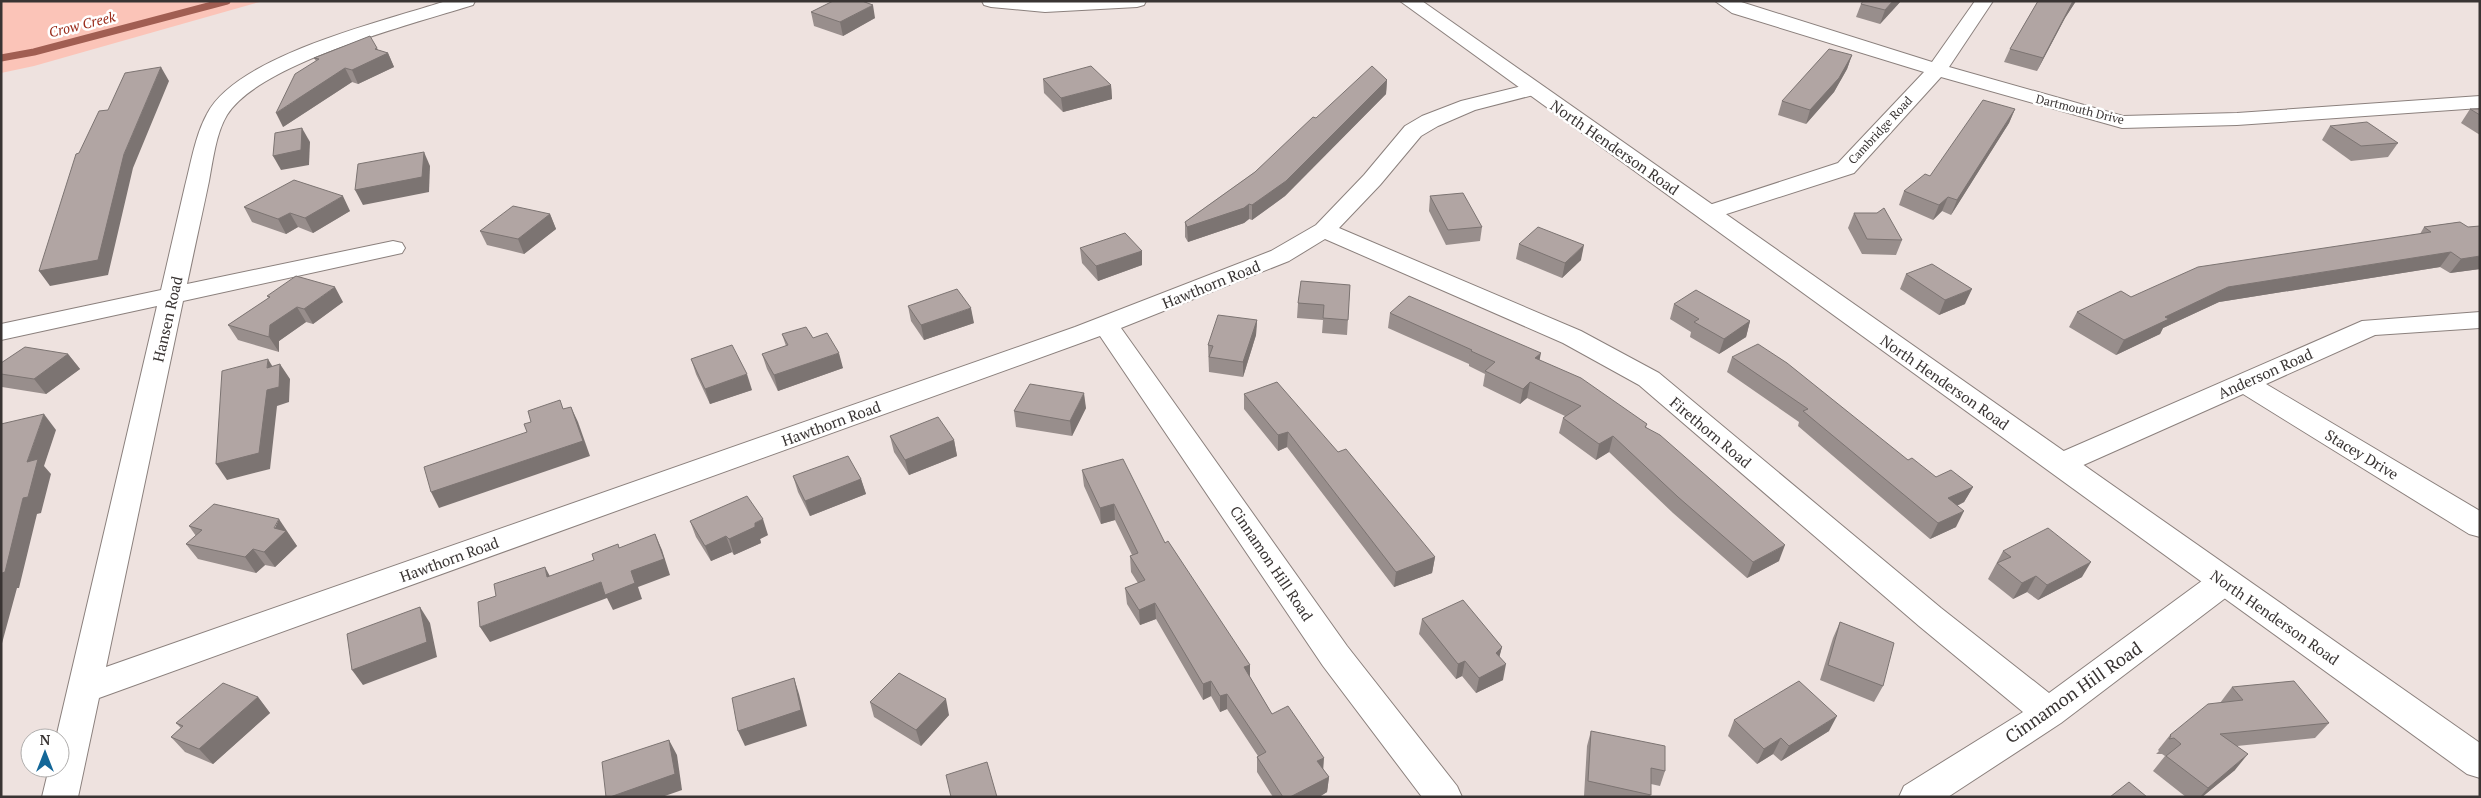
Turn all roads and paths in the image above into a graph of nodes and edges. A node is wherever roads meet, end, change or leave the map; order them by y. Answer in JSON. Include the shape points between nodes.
{"nodes":[{"id":1,"x":466,"y":1,"type":"edge"},
{"id":2,"x":991,"y":1,"type":"edge"},
{"id":3,"x":1137,"y":1,"type":"edge"},
{"id":4,"x":1409,"y":1,"type":"edge"},
{"id":5,"x":1724,"y":1,"type":"edge"},
{"id":6,"x":1984,"y":1,"type":"edge"},
{"id":7,"x":1937,"y":70,"type":"junction"},
{"id":8,"x":1534,"y":89,"type":"junction"},
{"id":9,"x":2480,"y":102,"type":"edge"},
{"id":10,"x":1708,"y":214,"type":"junction"},
{"id":11,"x":1324,"y":230,"type":"junction"},
{"id":12,"x":393,"y":248,"type":"dead end"},
{"id":13,"x":172,"y":295,"type":"junction"},
{"id":14,"x":2480,"y":320,"type":"edge"},
{"id":15,"x":1106,"y":325,"type":"junction"},
{"id":16,"x":1,"y":332,"type":"edge"},
{"id":17,"x":2244,"y":382,"type":"junction"},
{"id":18,"x":2060,"y":464,"type":"junction"},
{"id":19,"x":2480,"y":526,"type":"edge"},
{"id":20,"x":2225,"y":581,"type":"junction"},
{"id":21,"x":84,"y":689,"type":"junction"},
{"id":22,"x":2049,"y":713,"type":"junction"},
{"id":23,"x":2480,"y":763,"type":"edge"},
{"id":24,"x":60,"y":797,"type":"edge"},
{"id":25,"x":1444,"y":797,"type":"edge"},
{"id":26,"x":1917,"y":797,"type":"edge"}],
"edges":[{"from":1,"to":13,"type":"street","name":"Hansen Road","via":[[295,58],[254,79],[225,102],[208,138]]},
{"from":2,"to":3,"type":"street","via":[[1045,6]]},
{"from":4,"to":8,"type":"street","name":"North Henderson Road"},
{"from":5,"to":7,"type":"street","name":"Dartmouth Drive","via":[[1740,9]]},
{"from":6,"to":7,"type":"street","name":"Cambridge Road"},
{"from":7,"to":9,"type":"street","name":"Dartmouth Drive","via":[[2122,122],[2238,119]]},
{"from":7,"to":10,"type":"street","name":"Cambridge Road","via":[[1846,168]]},
{"from":8,"to":10,"type":"street","name":"North Henderson Road"},
{"from":8,"to":11,"type":"street","name":"Hawthorn Road","via":[[1468,106],[1413,131]]},
{"from":10,"to":18,"type":"street","name":"North Henderson Road"},
{"from":11,"to":15,"type":"street","name":"Hawthorn Road","via":[[1280,256]]},
{"from":11,"to":22,"type":"street","name":"Firethorn Road","via":[[1572,336],[1649,379],[1930,617]]},
{"from":12,"to":13,"type":"street"},
{"from":13,"to":16,"type":"street"},
{"from":13,"to":21,"type":"street","name":"Hansen Road"},
{"from":14,"to":17,"type":"street","name":"Anderson Road","via":[[2371,327]]},
{"from":15,"to":21,"type":"street","name":"Hawthorn Road"},
{"from":15,"to":25,"type":"street","name":"Cinnamon Hill Road","via":[[1335,656]]},
{"from":17,"to":18,"type":"street","name":"Anderson Road"},
{"from":17,"to":19,"type":"street","name":"Stacey Drive"},
{"from":18,"to":20,"type":"street","name":"North Henderson Road"},
{"from":20,"to":22,"type":"street","name":"Cinnamon Hill Road"},
{"from":20,"to":23,"type":"street","name":"North Henderson Road"},
{"from":21,"to":24,"type":"street","name":"Hansen Road"},
{"from":22,"to":26,"type":"street","name":"Cinnamon Hill Road"}]}
